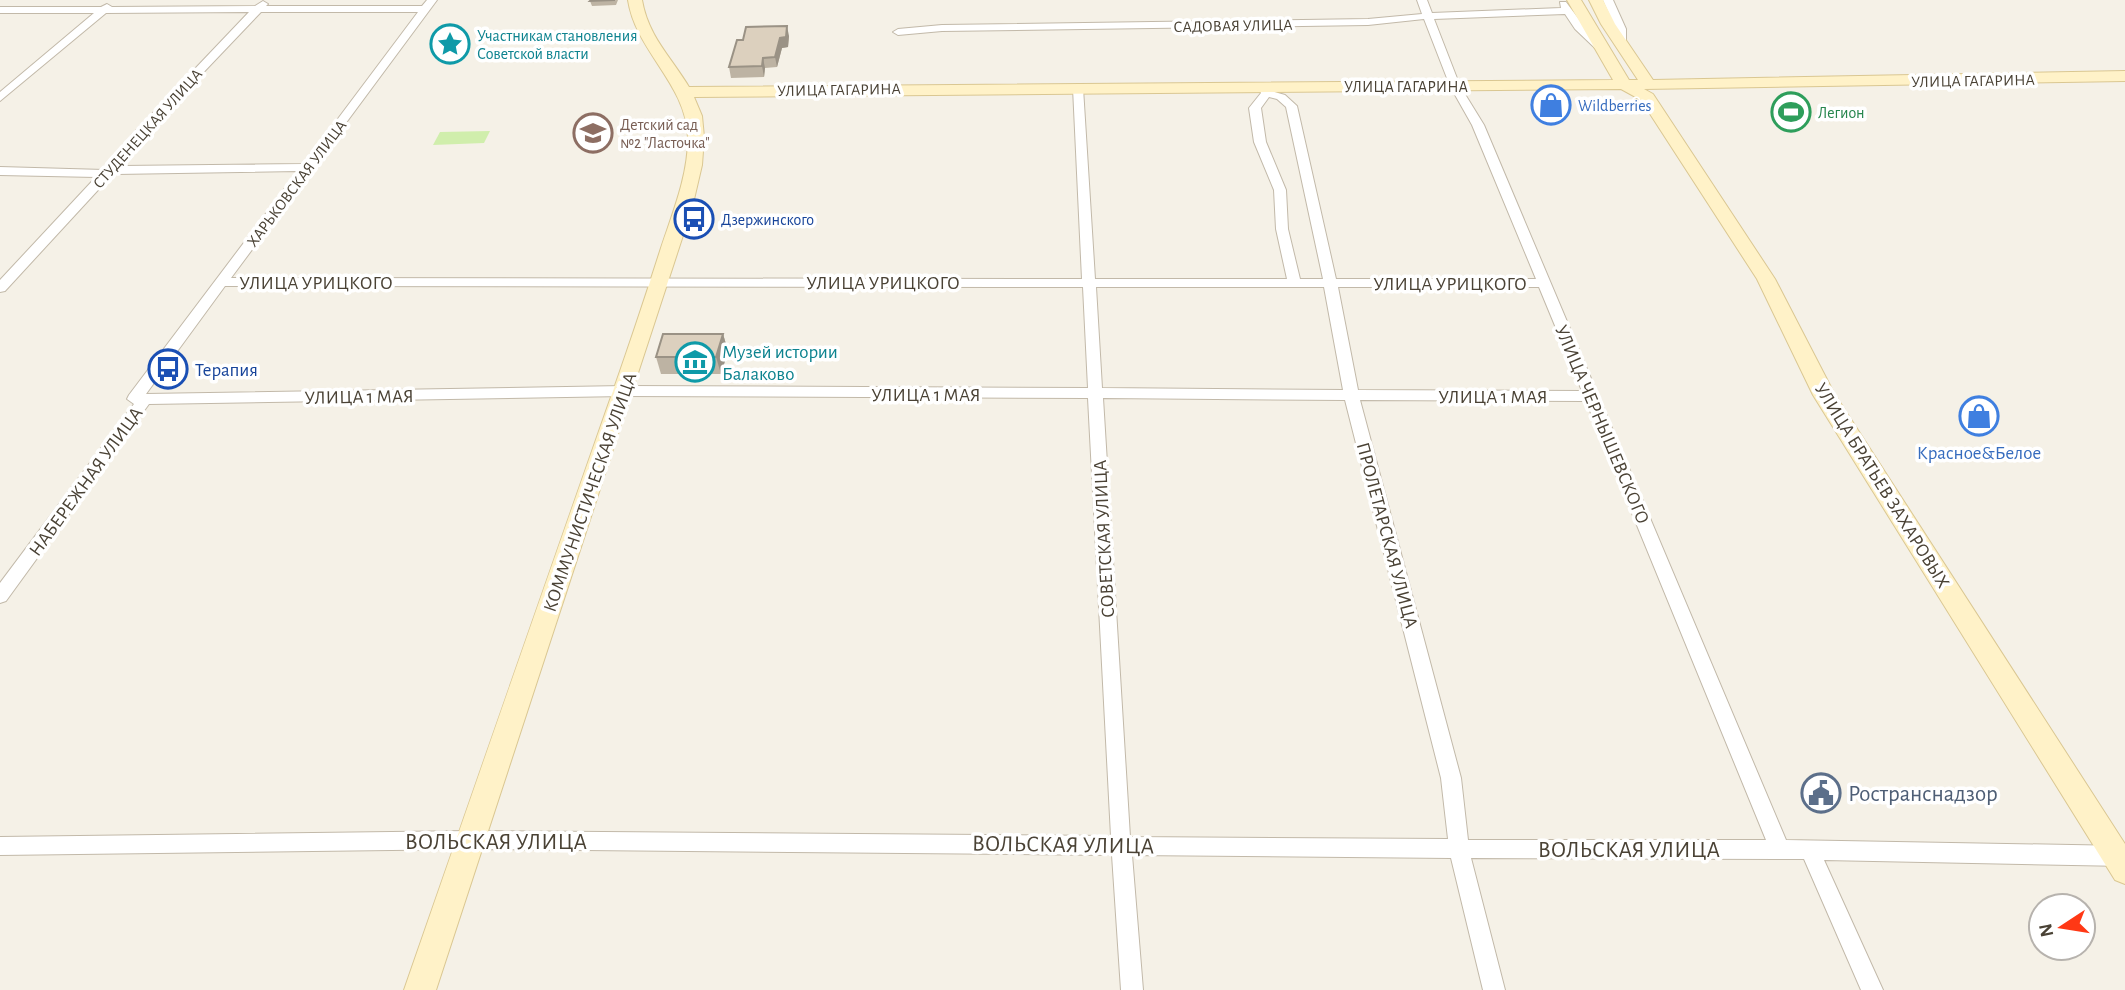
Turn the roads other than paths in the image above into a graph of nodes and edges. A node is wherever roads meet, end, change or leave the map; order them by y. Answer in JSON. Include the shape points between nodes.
{"nodes":[{"id":1,"x":113,"y":0,"type":"edge"},
{"id":2,"x":635,"y":0,"type":"edge"},
{"id":3,"x":1422,"y":0,"type":"edge"},
{"id":4,"x":1562,"y":0,"type":"edge"},
{"id":5,"x":1596,"y":0,"type":"edge"},
{"id":6,"x":1608,"y":0,"type":"edge"},
{"id":7,"x":263,"y":4,"type":"edge"},
{"id":8,"x":428,"y":5,"type":"edge"},
{"id":9,"x":1570,"y":6,"type":"edge"},
{"id":10,"x":0,"y":10,"type":"edge"},
{"id":11,"x":104,"y":10,"type":"junction"},
{"id":12,"x":1429,"y":16,"type":"junction"},
{"id":13,"x":898,"y":32,"type":"dead end"},
{"id":14,"x":1600,"y":47,"type":"joint"},
{"id":15,"x":1622,"y":47,"type":"junction"},
{"id":16,"x":2125,"y":76,"type":"edge"},
{"id":17,"x":1624,"y":85,"type":"junction"},
{"id":18,"x":1455,"y":86,"type":"junction"},
{"id":19,"x":1079,"y":88,"type":"junction"},
{"id":20,"x":1265,"y":90,"type":"junction"},
{"id":21,"x":1648,"y":91,"type":"junction"},
{"id":22,"x":686,"y":92,"type":"junction"},
{"id":23,"x":0,"y":98,"type":"edge"},
{"id":24,"x":309,"y":167,"type":"junction"},
{"id":25,"x":0,"y":171,"type":"edge"},
{"id":26,"x":110,"y":172,"type":"junction"},
{"id":27,"x":223,"y":282,"type":"junction"},
{"id":28,"x":1089,"y":282,"type":"junction"},
{"id":29,"x":1294,"y":282,"type":"junction"},
{"id":30,"x":1331,"y":282,"type":"junction"},
{"id":31,"x":660,"y":283,"type":"junction"},
{"id":32,"x":1544,"y":283,"type":"junction"},
{"id":33,"x":0,"y":288,"type":"edge"},
{"id":34,"x":624,"y":391,"type":"junction"},
{"id":35,"x":1095,"y":394,"type":"junction"},
{"id":36,"x":1591,"y":396,"type":"junction"},
{"id":37,"x":1352,"y":397,"type":"junction"},
{"id":38,"x":139,"y":399,"type":"junction"},
{"id":39,"x":0,"y":596,"type":"edge"},
{"id":40,"x":470,"y":840,"type":"junction"},
{"id":41,"x":1121,"y":845,"type":"junction"},
{"id":42,"x":0,"y":846,"type":"edge"},
{"id":43,"x":1459,"y":849,"type":"junction"},
{"id":44,"x":1780,"y":850,"type":"junction"},
{"id":45,"x":1810,"y":850,"type":"junction"},
{"id":46,"x":2122,"y":860,"type":"edge"},
{"id":47,"x":420,"y":990,"type":"edge"},
{"id":48,"x":1132,"y":990,"type":"edge"},
{"id":49,"x":1494,"y":990,"type":"edge"},
{"id":50,"x":1872,"y":990,"type":"edge"}],
"edges":[{"from":1,"to":11,"type":"street"},
{"from":2,"to":22,"type":"main road","name":"КОММУНИСТИЧЕСКАЯ УЛИЦА","via":[[641,25]]},
{"from":3,"to":12,"type":"street","name":"УЛИЦА ЧЕРНЫШЕВСКОГО"},
{"from":4,"to":9,"type":"street"},
{"from":5,"to":15,"type":"main road"},
{"from":6,"to":15,"type":"street","via":[[1621,29]]},
{"from":7,"to":8,"type":"street"},
{"from":7,"to":11,"type":"street"},
{"from":7,"to":26,"type":"street","name":"СТУДЕНЕЦКАЯ УЛИЦА","via":[[135,138]]},
{"from":8,"to":24,"type":"street","name":"ХАРЬКОВСКАЯ УЛИЦА"},
{"from":9,"to":12,"type":"street","name":"САДОВАЯ УЛИЦА"},
{"from":9,"to":14,"type":"main road"},
{"from":10,"to":11,"type":"street"},
{"from":11,"to":23,"type":"street"},
{"from":12,"to":13,"type":"street","name":"САДОВАЯ УЛИЦА","via":[[1367,22]]},
{"from":12,"to":18,"type":"street","name":"УЛИЦА ЧЕРНЫШЕВСКОГО"},
{"from":14,"to":17,"type":"main road"},
{"from":15,"to":21,"type":"main road"},
{"from":16,"to":21,"type":"main road","name":"УЛИЦА ГАГАРИНА"},
{"from":17,"to":18,"type":"main road","name":"УЛИЦА ГАГАРИНА"},
{"from":17,"to":21,"type":"main road","name":"УЛИЦА БРАТЬЕВ ЗАХАРОВЫХ"},
{"from":18,"to":20,"type":"main road","name":"УЛИЦА ГАГАРИНА"},
{"from":18,"to":32,"type":"street","name":"УЛИЦА ЧЕРНЫШЕВСКОГО","via":[[1478,125]]},
{"from":19,"to":20,"type":"main road","name":"УЛИЦА ГАГАРИНА"},
{"from":19,"to":22,"type":"main road","name":"УЛИЦА ГАГАРИНА"},
{"from":19,"to":28,"type":"street","name":"СОВЕТСКАЯ УЛИЦА"},
{"from":20,"to":29,"type":"street","via":[[1255,108],[1260,142],[1280,190],[1282,229]]},
{"from":20,"to":30,"type":"street","name":"ПРОЛЕТАРСКАЯ УЛИЦА","via":[[1291,106]]},
{"from":21,"to":46,"type":"main road","name":"УЛИЦА БРАТЬЕВ ЗАХАРОВЫХ","via":[[1766,278],[1824,395]]},
{"from":22,"to":31,"type":"main road","name":"КОММУНИСТИЧЕСКАЯ УЛИЦА","via":[[695,119],[695,156]]},
{"from":24,"to":26,"type":"street"},
{"from":24,"to":27,"type":"street","name":"ХАРЬКОВСКАЯ УЛИЦА"},
{"from":25,"to":26,"type":"street"},
{"from":26,"to":33,"type":"street","name":"СТУДЕНЕЦКАЯ УЛИЦА"},
{"from":27,"to":31,"type":"street","name":"УЛИЦА УРИЦКОГО"},
{"from":27,"to":38,"type":"street","name":"ХАРЬКОВСКАЯ УЛИЦА"},
{"from":28,"to":29,"type":"street","name":"УЛИЦА УРИЦКОГО"},
{"from":28,"to":31,"type":"street","name":"УЛИЦА УРИЦКОГО"},
{"from":28,"to":35,"type":"street","name":"СОВЕТСКАЯ УЛИЦА"},
{"from":29,"to":30,"type":"street","name":"УЛИЦА УРИЦКОГО"},
{"from":30,"to":32,"type":"street","name":"УЛИЦА УРИЦКОГО"},
{"from":30,"to":37,"type":"street","name":"ПРОЛЕТАРСКАЯ УЛИЦА"},
{"from":31,"to":34,"type":"main road","name":"КОММУНИСТИЧЕСКАЯ УЛИЦА"},
{"from":32,"to":36,"type":"street","name":"УЛИЦА ЧЕРНЫШЕВСКОГО"},
{"from":34,"to":35,"type":"street","name":"УЛИЦА 1 МАЯ"},
{"from":34,"to":38,"type":"street","name":"УЛИЦА 1 МАЯ"},
{"from":34,"to":40,"type":"main road","name":"КОММУНИСТИЧЕСКАЯ УЛИЦА"},
{"from":35,"to":37,"type":"street","name":"УЛИЦА 1 МАЯ"},
{"from":35,"to":41,"type":"street","name":"СОВЕТСКАЯ УЛИЦА"},
{"from":36,"to":37,"type":"street","name":"УЛИЦА 1 МАЯ"},
{"from":36,"to":44,"type":"street","name":"УЛИЦА ЧЕРНЫШЕВСКОГО"},
{"from":37,"to":43,"type":"street","name":"ПРОЛЕТАРСКАЯ УЛИЦА","via":[[1451,778]]},
{"from":38,"to":39,"type":"street","name":"НАБЕРЕЖНАЯ УЛИЦА"},
{"from":40,"to":41,"type":"street","name":"ВОЛЬСКАЯ УЛИЦА"},
{"from":40,"to":42,"type":"street","name":"ВОЛЬСКАЯ УЛИЦА"},
{"from":40,"to":47,"type":"main road","name":"КОММУНИСТИЧЕСКАЯ УЛИЦА"},
{"from":41,"to":43,"type":"street","name":"ВОЛЬСКАЯ УЛИЦА"},
{"from":41,"to":48,"type":"street","name":"СОВЕТСКАЯ УЛИЦА"},
{"from":43,"to":44,"type":"street","name":"ВОЛЬСКАЯ УЛИЦА"},
{"from":43,"to":49,"type":"street","name":"ПРОЛЕТАРСКАЯ УЛИЦА"},
{"from":44,"to":45,"type":"street","name":"ВОЛЬСКАЯ УЛИЦА"},
{"from":45,"to":46,"type":"street","name":"ВОЛЬСКАЯ УЛИЦА"},
{"from":45,"to":50,"type":"street"}]}
